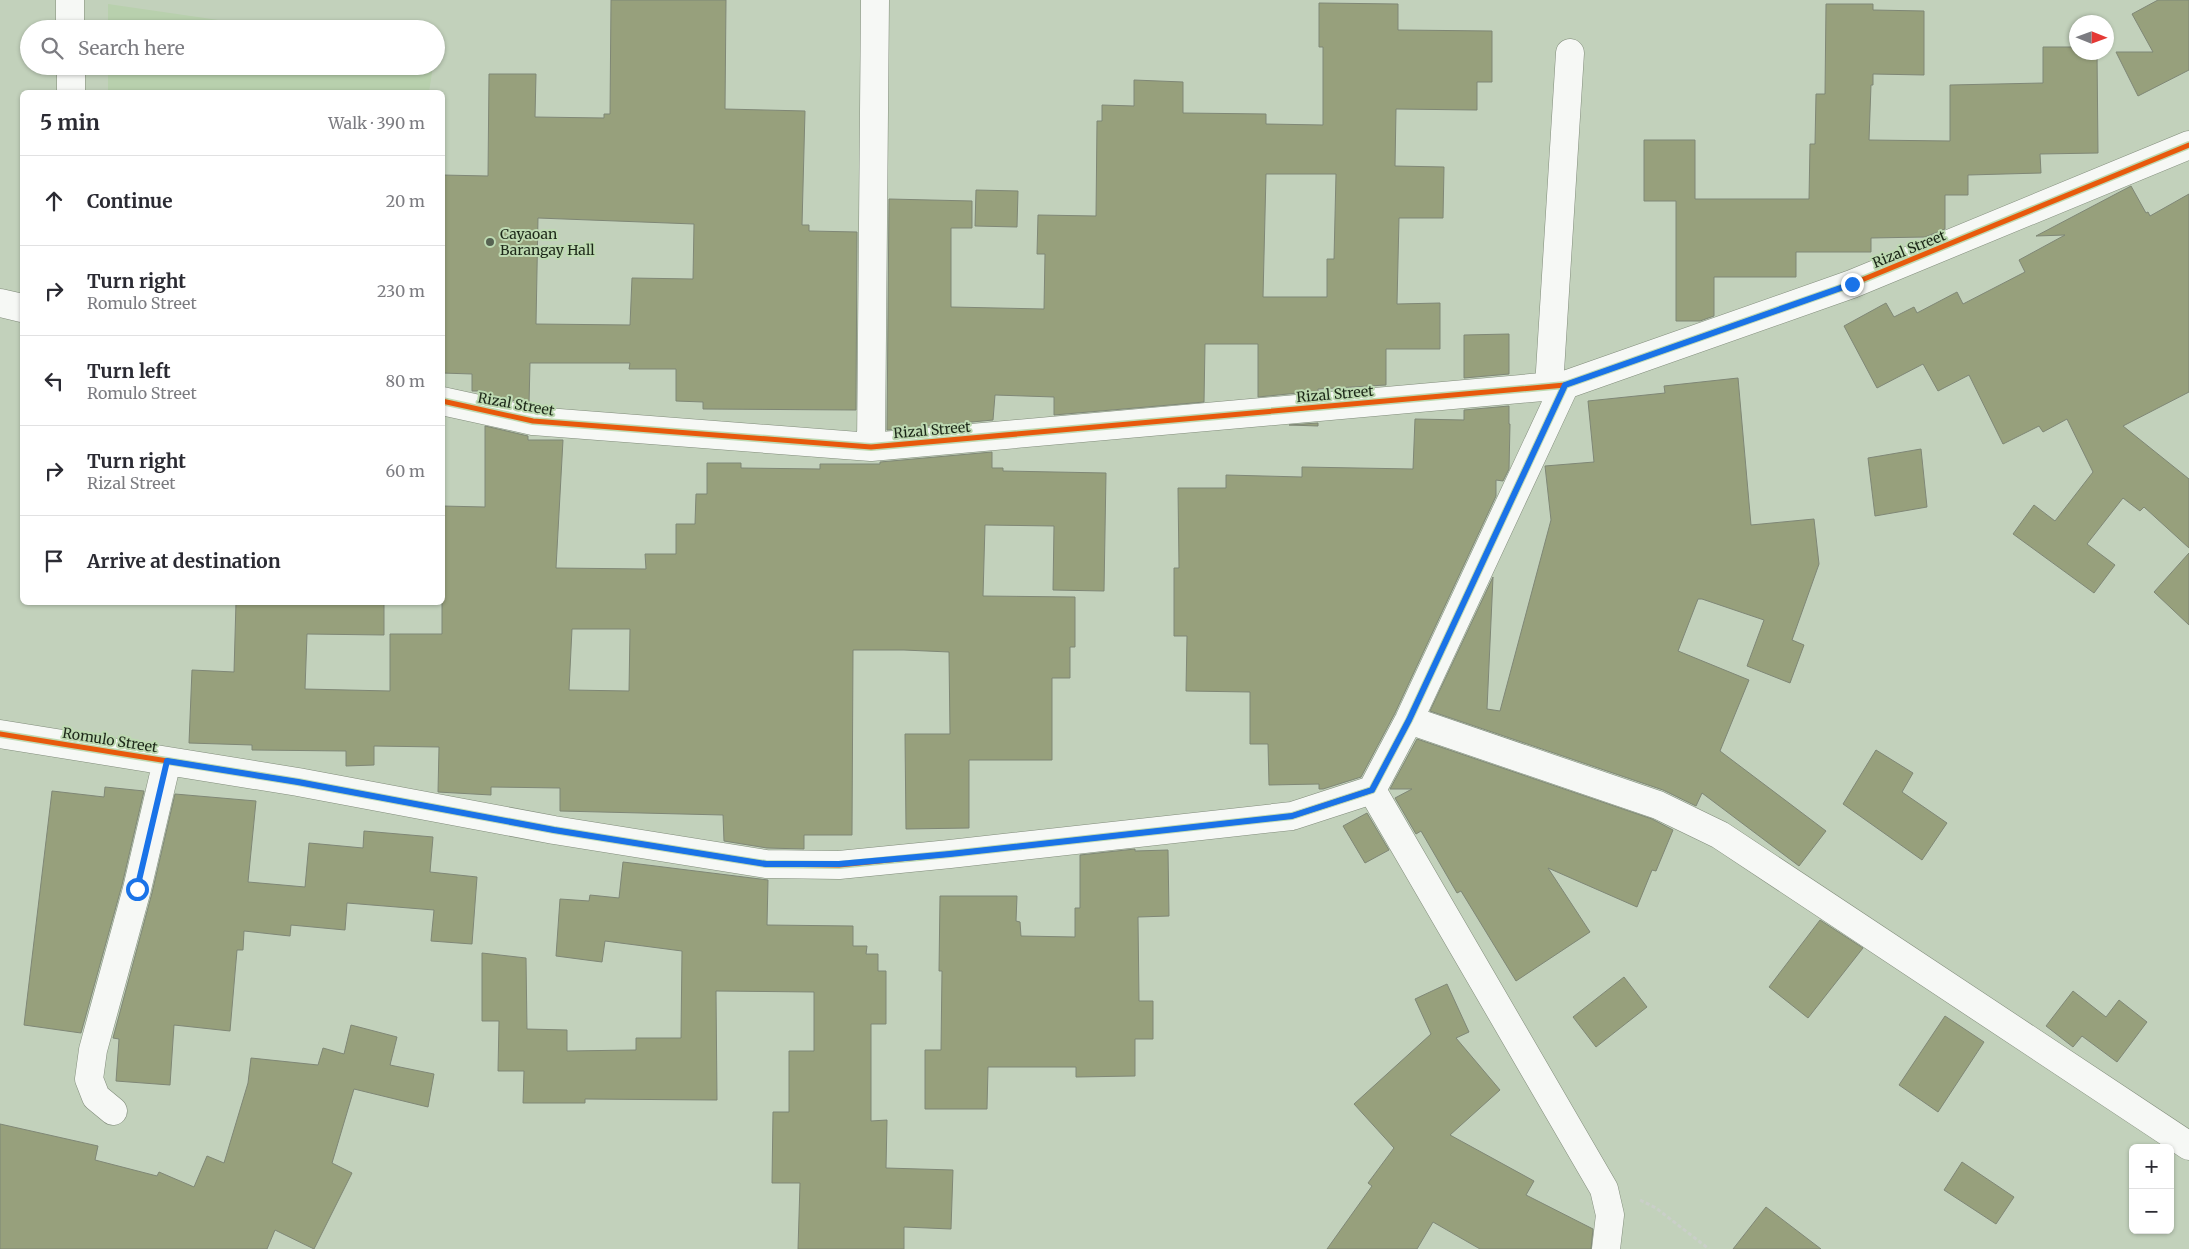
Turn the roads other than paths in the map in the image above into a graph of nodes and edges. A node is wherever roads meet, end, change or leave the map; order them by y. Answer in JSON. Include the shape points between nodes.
{"nodes":[{"id":1,"x":70,"y":0,"type":"edge"},
{"id":2,"x":875,"y":0,"type":"edge"},
{"id":3,"x":70,"y":20,"type":"edge"},
{"id":4,"x":1570,"y":53,"type":"dead end"},
{"id":5,"x":71,"y":75,"type":"edge"},
{"id":6,"x":71,"y":90,"type":"edge"},
{"id":7,"x":2189,"y":146,"type":"edge"},
{"id":8,"x":0,"y":302,"type":"edge"},
{"id":9,"x":20,"y":307,"type":"edge"},
{"id":10,"x":1557,"y":386,"type":"junction"},
{"id":11,"x":445,"y":403,"type":"edge"},
{"id":12,"x":871,"y":446,"type":"junction"},
{"id":13,"x":1409,"y":720,"type":"junction"},
{"id":14,"x":0,"y":734,"type":"edge"},
{"id":15,"x":167,"y":761,"type":"junction"},
{"id":16,"x":1372,"y":790,"type":"junction"},
{"id":17,"x":113,"y":1111,"type":"dead end"},
{"id":18,"x":2189,"y":1146,"type":"edge"},
{"id":19,"x":1606,"y":1249,"type":"edge"}],
"edges":[{"from":1,"to":3,"type":"street"},
{"from":2,"to":12,"type":"street"},
{"from":4,"to":10,"type":"street"},
{"from":5,"to":6,"type":"street"},
{"from":7,"to":10,"type":"street","name":"Rizal Street","via":[[1852,284]]},
{"from":8,"to":9,"type":"street"},
{"from":10,"to":12,"type":"street","name":"Rizal Street"},
{"from":10,"to":13,"type":"street"},
{"from":11,"to":12,"type":"street","name":"Rizal Street","via":[[534,421]]},
{"from":13,"to":16,"type":"street"},
{"from":13,"to":18,"type":"street","via":[[1658,805],[1720,835]]},
{"from":14,"to":15,"type":"street","name":"Romulo Street"},
{"from":15,"to":16,"type":"street","name":"Romulo Street","via":[[766,864],[885,860],[1292,816]]},
{"from":15,"to":17,"type":"street","via":[[90,1069],[89,1079],[96,1097]]},
{"from":16,"to":19,"type":"street","via":[[1604,1189],[1610,1215]]}]}
